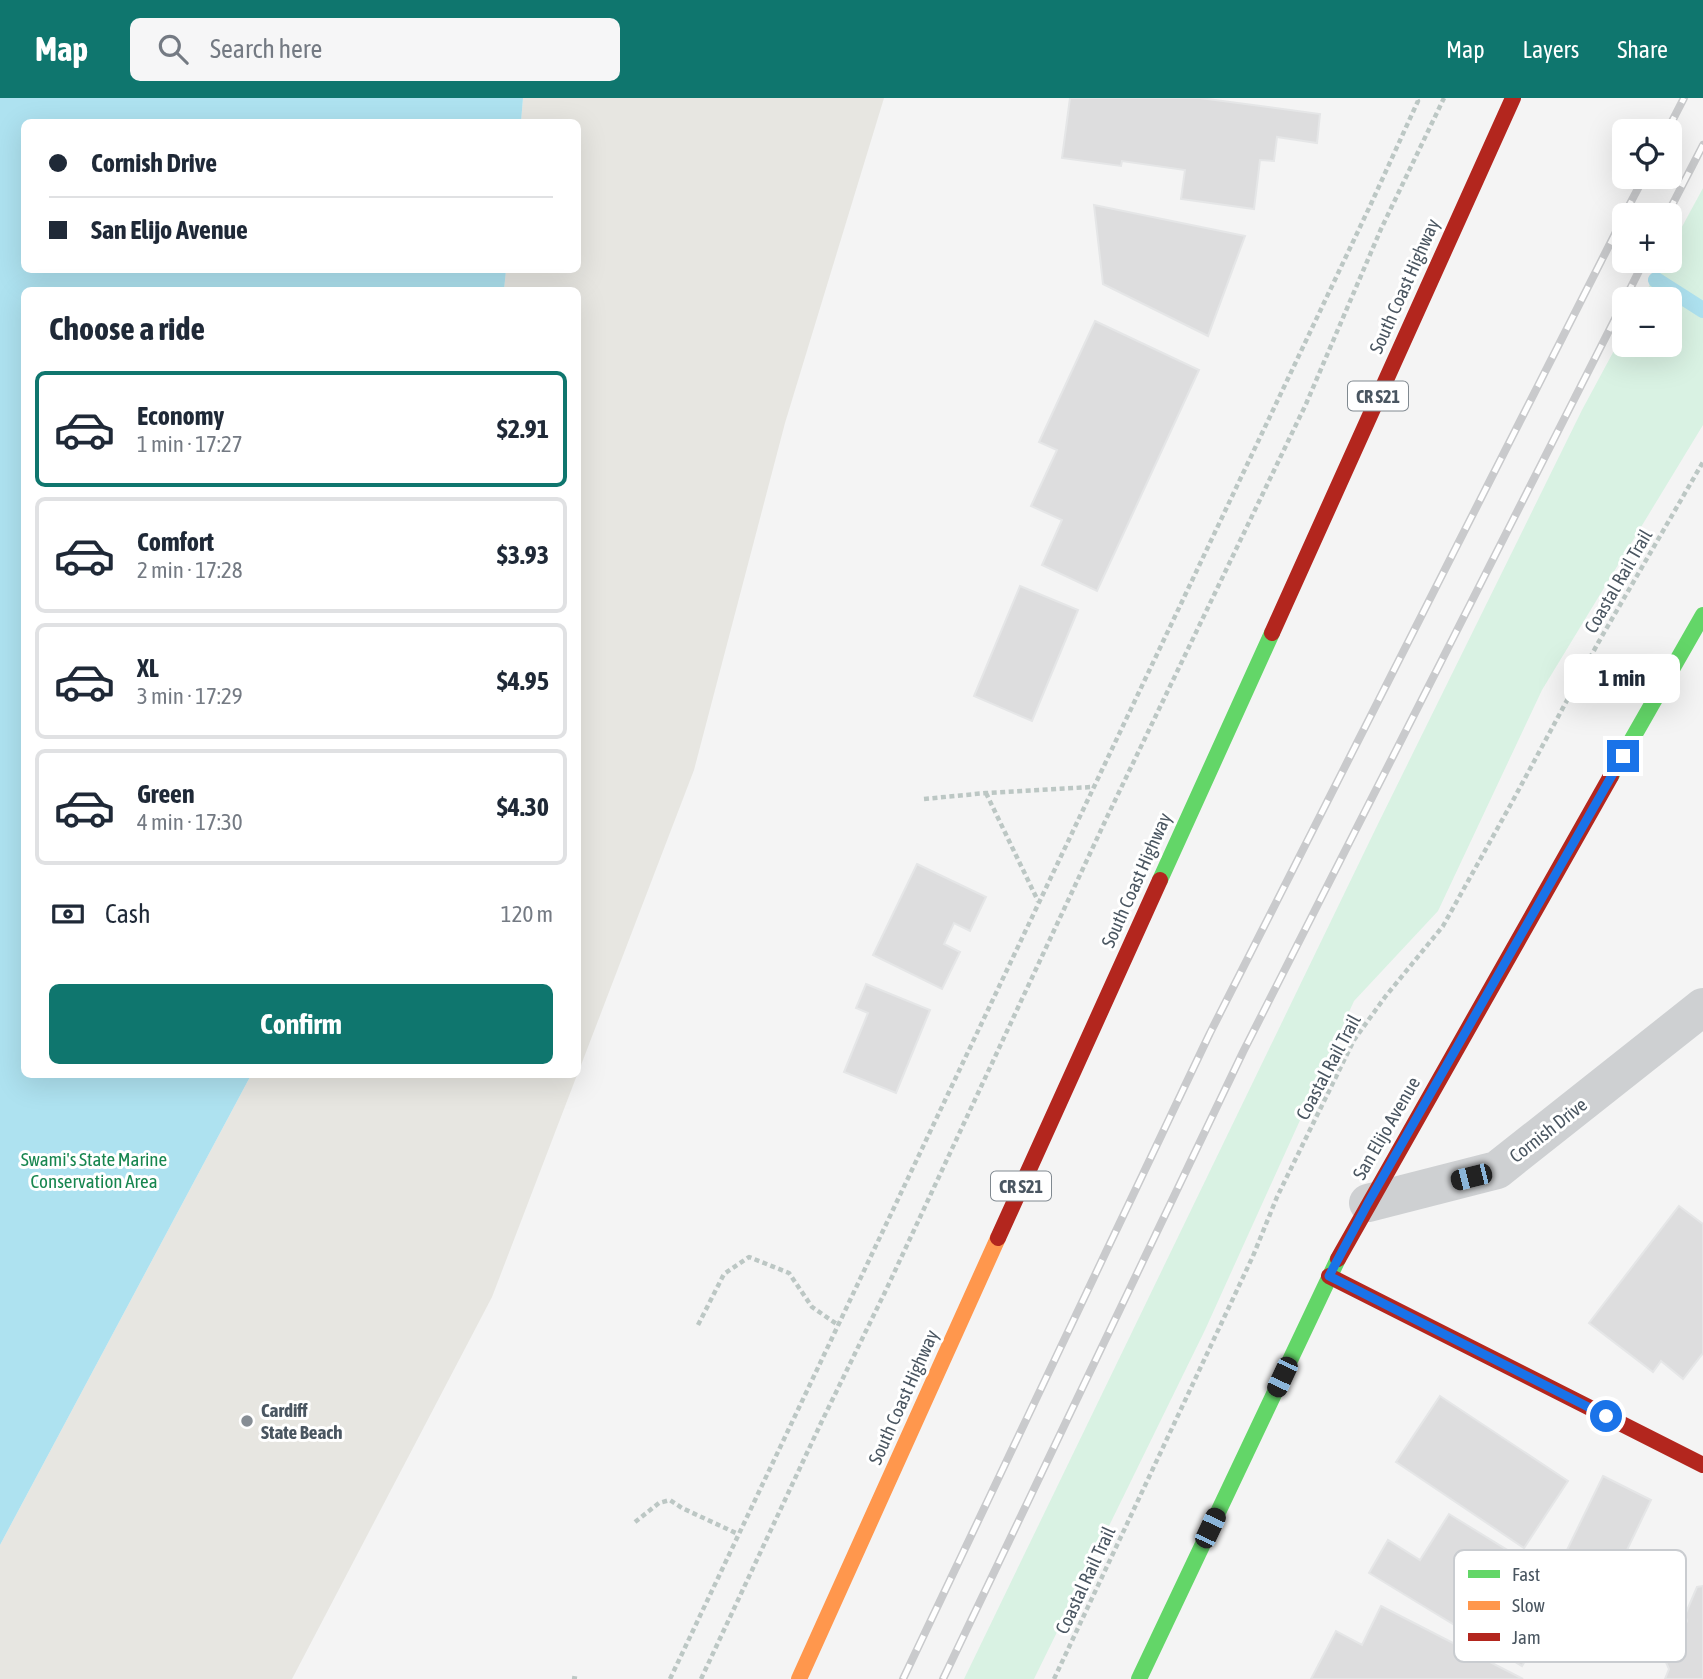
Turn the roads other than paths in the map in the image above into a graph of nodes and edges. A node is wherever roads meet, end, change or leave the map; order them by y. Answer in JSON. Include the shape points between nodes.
{"nodes":[{"id":1,"x":1513,"y":98,"type":"edge"},
{"id":2,"x":1703,"y":615,"type":"edge"},
{"id":3,"x":1703,"y":1007,"type":"edge"},
{"id":4,"x":1368,"y":1203,"type":"junction"},
{"id":5,"x":1329,"y":1276,"type":"junction"},
{"id":6,"x":1703,"y":1465,"type":"edge"},
{"id":7,"x":799,"y":1679,"type":"edge"},
{"id":8,"x":1139,"y":1679,"type":"edge"}],
"edges":[{"from":1,"to":7,"type":"main road","name":"South Coast Highway","number":"CR S21"},
{"from":2,"to":4,"type":"main road","name":"San Elijo Avenue"},
{"from":3,"to":4,"type":"street","name":"Cornish Drive","via":[[1497,1170]]},
{"from":4,"to":5,"type":"main road","name":"San Elijo Avenue"},
{"from":5,"to":6,"type":"main road"},
{"from":5,"to":8,"type":"main road","name":"San Elijo Avenue"}]}
